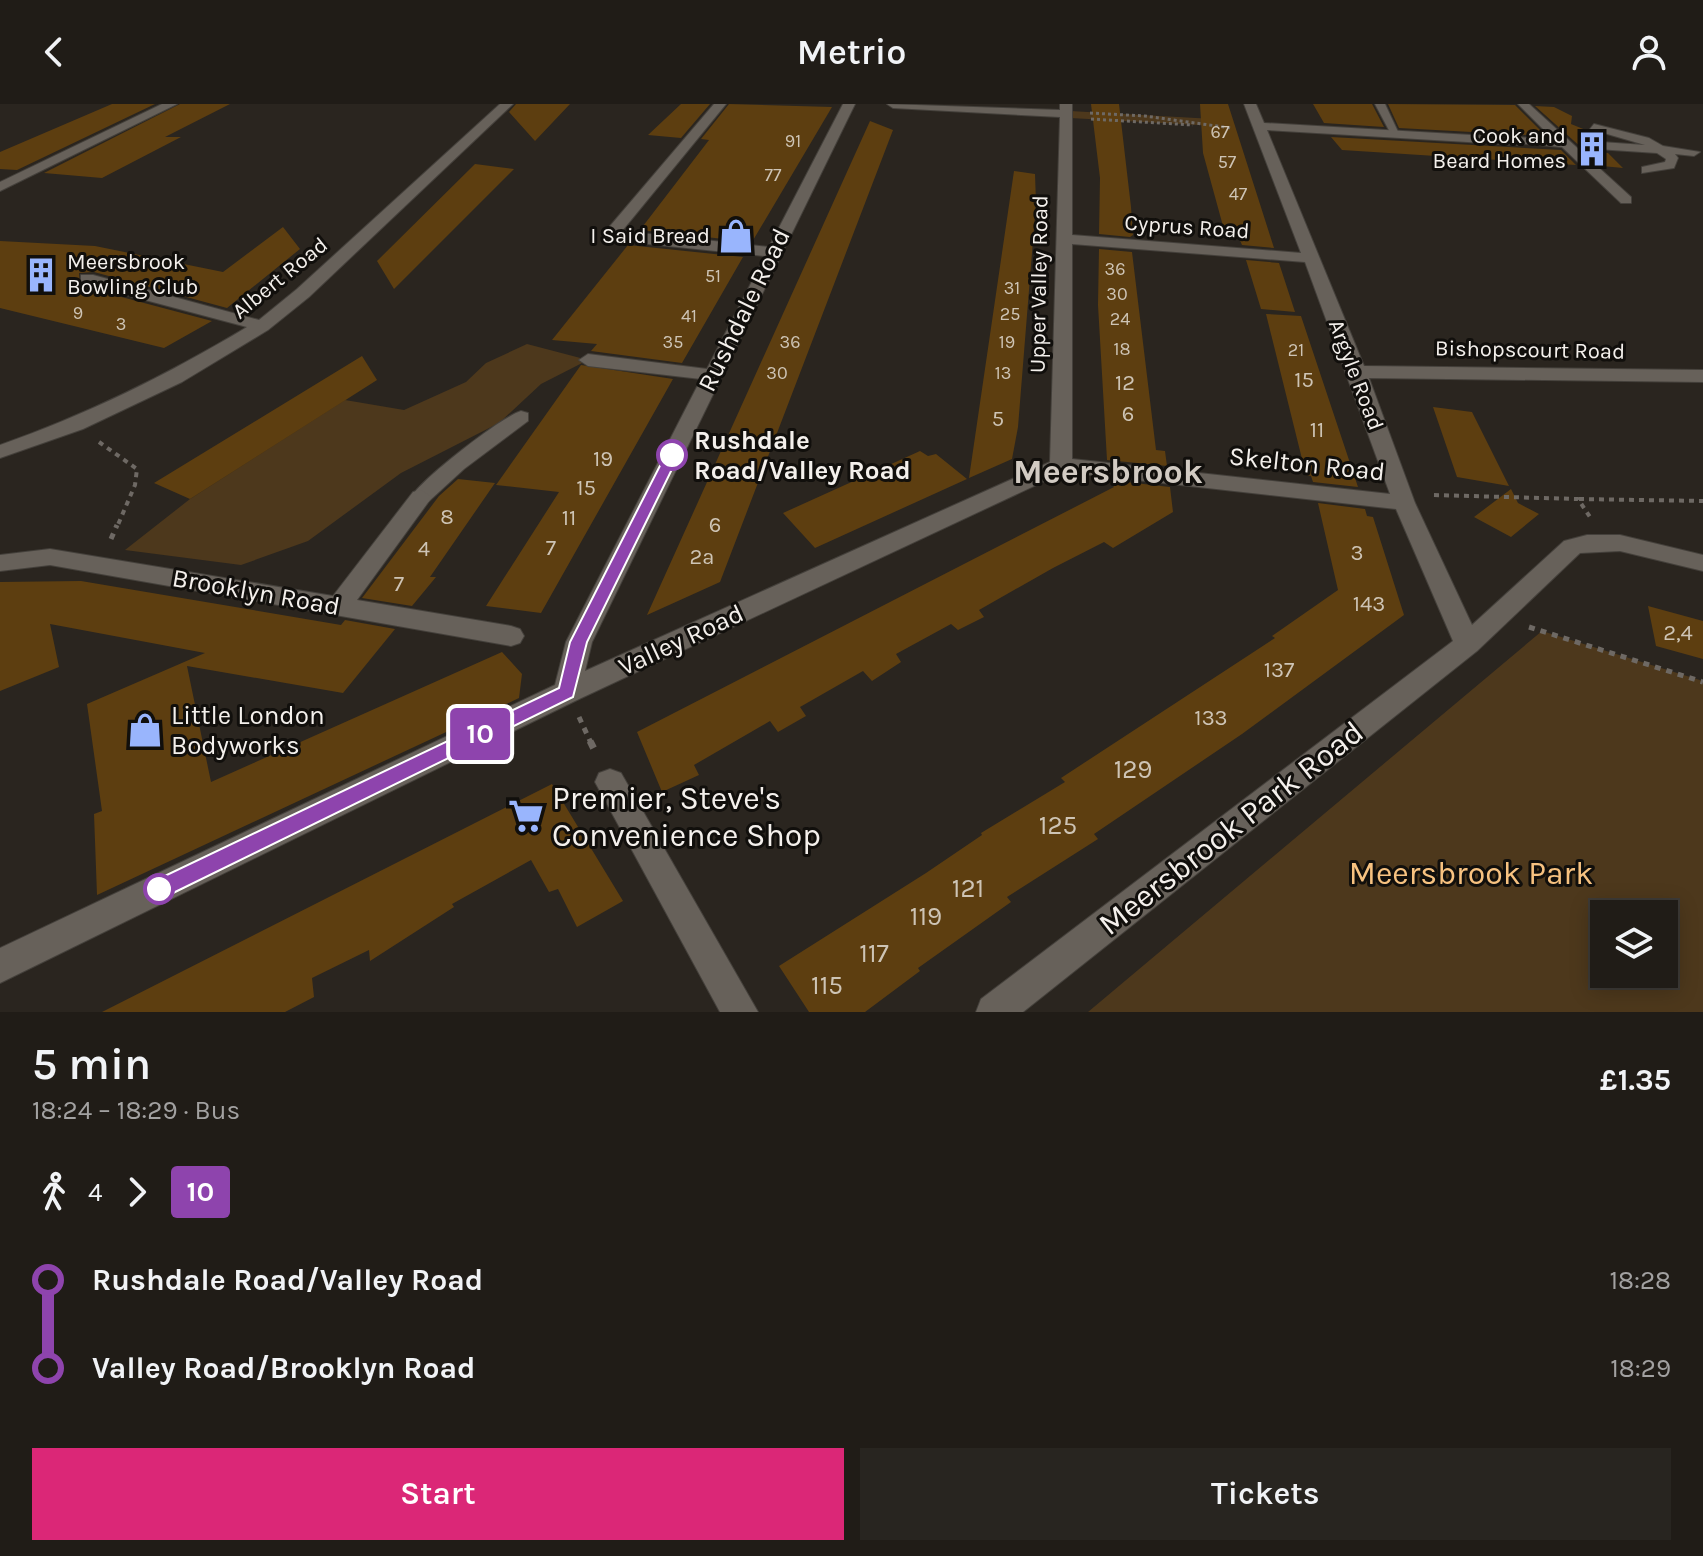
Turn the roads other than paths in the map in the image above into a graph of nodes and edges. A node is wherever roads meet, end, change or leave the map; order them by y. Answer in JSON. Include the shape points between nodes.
{"nodes":[{"id":1,"x":171,"y":104,"type":"edge"},
{"id":2,"x":507,"y":104,"type":"edge"},
{"id":3,"x":720,"y":104,"type":"edge"},
{"id":4,"x":849,"y":104,"type":"edge"},
{"id":5,"x":893,"y":104,"type":"edge"},
{"id":6,"x":1250,"y":104,"type":"edge"},
{"id":7,"x":1380,"y":104,"type":"edge"},
{"id":8,"x":1523,"y":104,"type":"edge"},
{"id":9,"x":1065,"y":112,"type":"edge"},
{"id":10,"x":1258,"y":126,"type":"junction"},
{"id":11,"x":1594,"y":127,"type":"dead end"},
{"id":12,"x":1396,"y":134,"type":"junction"},
{"id":13,"x":1518,"y":141,"type":"joint"},
{"id":14,"x":1571,"y":144,"type":"junction"},
{"id":15,"x":1601,"y":146,"type":"dead end"},
{"id":16,"x":1666,"y":151,"type":"junction"},
{"id":17,"x":1694,"y":152,"type":"dead end"},
{"id":18,"x":1646,"y":170,"type":"dead end"},
{"id":19,"x":0,"y":187,"type":"edge"},
{"id":20,"x":1626,"y":200,"type":"dead end"},
{"id":21,"x":1062,"y":239,"type":"junction"},
{"id":22,"x":772,"y":252,"type":"junction"},
{"id":23,"x":1309,"y":258,"type":"junction"},
{"id":24,"x":87,"y":279,"type":"dead end"},
{"id":25,"x":262,"y":326,"type":"junction"},
{"id":26,"x":588,"y":360,"type":"dead end"},
{"id":27,"x":1357,"y":372,"type":"junction"},
{"id":28,"x":712,"y":375,"type":"junction"},
{"id":29,"x":1703,"y":376,"type":"edge"},
{"id":30,"x":521,"y":417,"type":"dead end"},
{"id":31,"x":0,"y":452,"type":"edge"},
{"id":32,"x":1061,"y":465,"type":"junction"},
{"id":33,"x":421,"y":497,"type":"joint"},
{"id":34,"x":1404,"y":503,"type":"junction"},
{"id":35,"x":0,"y":563,"type":"edge"},
{"id":36,"x":1703,"y":563,"type":"edge"},
{"id":37,"x":339,"y":606,"type":"junction"},
{"id":38,"x":511,"y":636,"type":"dead end"},
{"id":39,"x":1468,"y":644,"type":"junction"},
{"id":40,"x":567,"y":692,"type":"junction"},
{"id":41,"x":610,"y":782,"type":"road end"},
{"id":42,"x":0,"y":966,"type":"edge"},
{"id":43,"x":740,"y":1012,"type":"edge"},
{"id":44,"x":994,"y":1012,"type":"edge"}],
"edges":[{"from":1,"to":19,"type":"street"},
{"from":2,"to":25,"type":"street","name":"Albert Road"},
{"from":3,"to":22,"type":"street","via":[[613,232]]},
{"from":4,"to":22,"type":"street","name":"Rushdale Road"},
{"from":5,"to":9,"type":"street"},
{"from":6,"to":10,"type":"street","name":"Argyle Road"},
{"from":7,"to":12,"type":"lane"},
{"from":8,"to":14,"type":"lane"},
{"from":9,"to":21,"type":"street","name":"Upper Valley Road"},
{"from":10,"to":12,"type":"street"},
{"from":10,"to":23,"type":"street","name":"Argyle Road"},
{"from":11,"to":16,"type":"lane","via":[[1628,134]]},
{"from":12,"to":13,"type":"street"},
{"from":13,"to":14,"type":"lane"},
{"from":14,"to":20,"type":"lane"},
{"from":15,"to":16,"type":"lane"},
{"from":16,"to":17,"type":"lane"},
{"from":16,"to":18,"type":"lane","via":[[1670,165]]},
{"from":21,"to":23,"type":"street","name":"Cyprus Road"},
{"from":21,"to":32,"type":"street","name":"Upper Valley Road"},
{"from":22,"to":28,"type":"street","name":"Rushdale Road"},
{"from":23,"to":27,"type":"street","name":"Argyle Road"},
{"from":24,"to":25,"type":"street"},
{"from":25,"to":31,"type":"street","name":"Albert Road","via":[[175,378],[76,425]]},
{"from":26,"to":28,"type":"street"},
{"from":27,"to":29,"type":"street","name":"Bishopscourt Road"},
{"from":27,"to":34,"type":"street","name":"Argyle Road"},
{"from":28,"to":40,"type":"street","name":"Rushdale Road","via":[[579,642]]},
{"from":30,"to":33,"type":"lane","via":[[444,472]]},
{"from":32,"to":34,"type":"street","name":"Skelton Road"},
{"from":32,"to":40,"type":"street","name":"Valley Road"},
{"from":33,"to":37,"type":"street"},
{"from":34,"to":39,"type":"street","name":"Argyle Road"},
{"from":35,"to":37,"type":"street","name":"Brooklyn Road","via":[[50,557]]},
{"from":36,"to":39,"type":"street","name":"Meersbrook Park Road","via":[[1586,541],[1572,547]]},
{"from":37,"to":38,"type":"street","name":"Brooklyn Road"},
{"from":39,"to":44,"type":"street","name":"Meersbrook Park Road"},
{"from":40,"to":42,"type":"street","name":"Valley Road"},
{"from":41,"to":43,"type":"street"}]}
